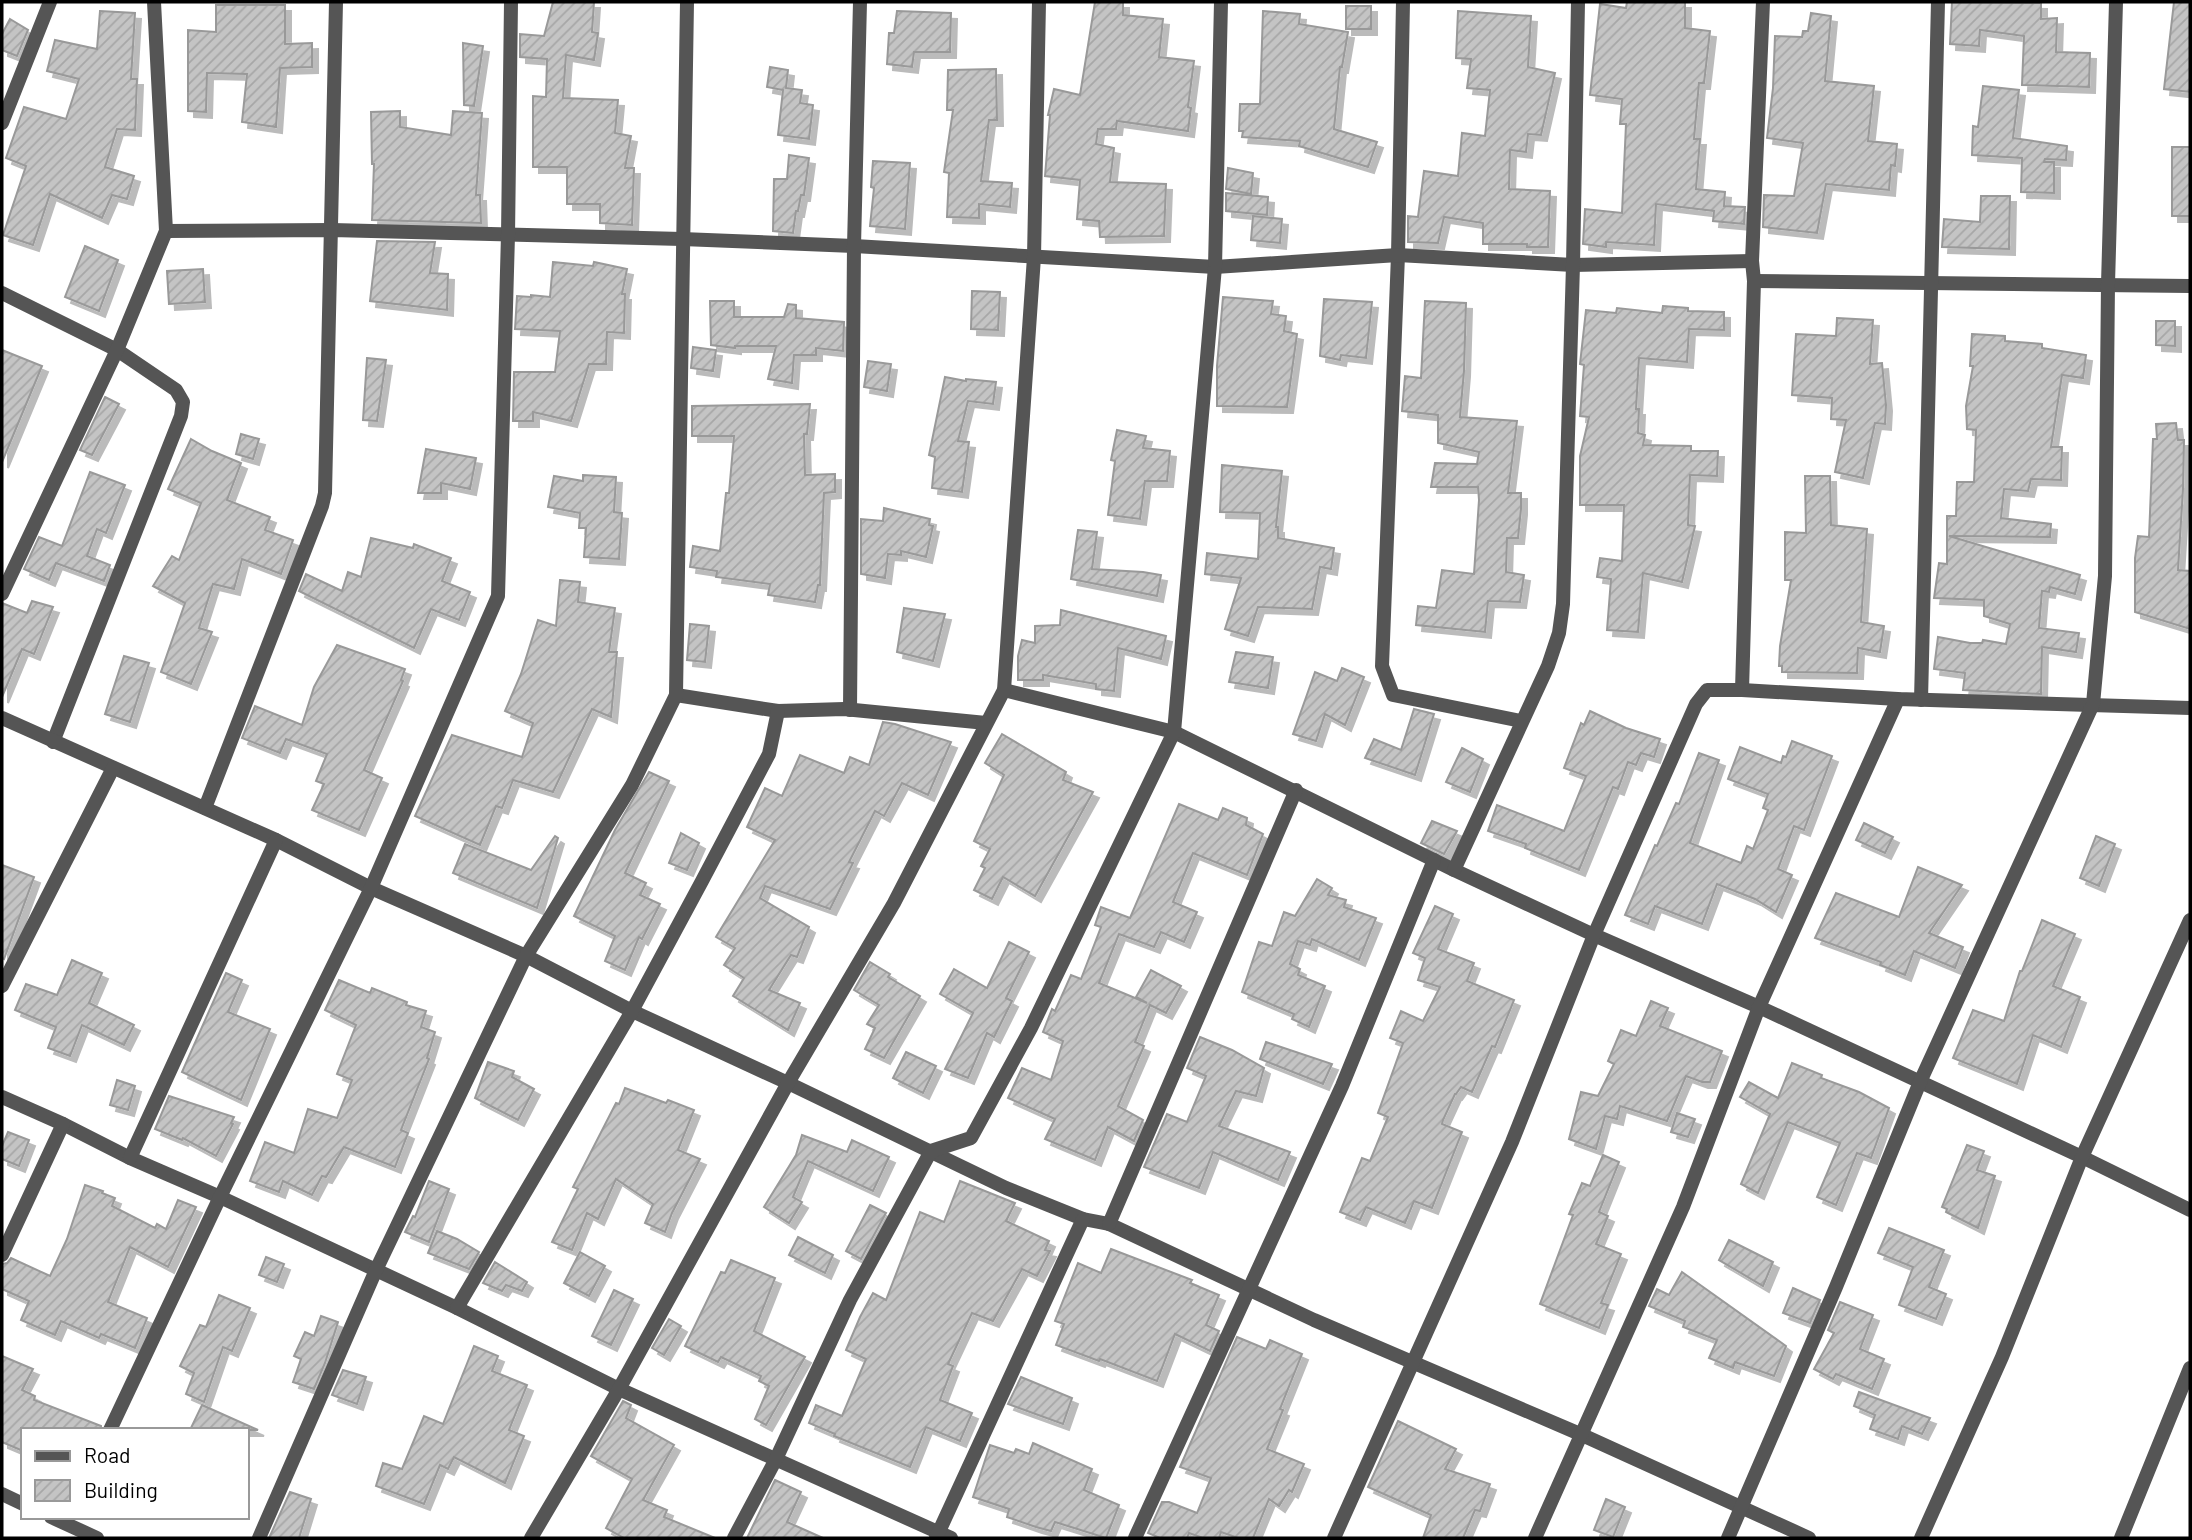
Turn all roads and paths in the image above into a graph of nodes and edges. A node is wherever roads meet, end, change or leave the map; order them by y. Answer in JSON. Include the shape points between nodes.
{"nodes":[{"id":1,"x":50,"y":2,"type":"edge"},
{"id":2,"x":154,"y":2,"type":"edge"},
{"id":3,"x":336,"y":2,"type":"edge"},
{"id":4,"x":511,"y":2,"type":"edge"},
{"id":5,"x":687,"y":2,"type":"edge"},
{"id":6,"x":860,"y":2,"type":"edge"},
{"id":7,"x":1040,"y":2,"type":"edge"},
{"id":8,"x":1221,"y":2,"type":"edge"},
{"id":9,"x":1403,"y":2,"type":"edge"},
{"id":10,"x":1578,"y":2,"type":"edge"},
{"id":11,"x":1763,"y":2,"type":"edge"},
{"id":12,"x":1938,"y":2,"type":"edge"},
{"id":13,"x":2116,"y":2,"type":"edge"},
{"id":14,"x":2,"y":123,"type":"edge"},
{"id":15,"x":332,"y":230,"type":"junction"},
{"id":16,"x":166,"y":231,"type":"junction"},
{"id":17,"x":508,"y":235,"type":"junction"},
{"id":18,"x":682,"y":239,"type":"junction"},
{"id":19,"x":854,"y":246,"type":"junction"},
{"id":20,"x":1398,"y":255,"type":"junction"},
{"id":21,"x":1034,"y":257,"type":"junction"},
{"id":22,"x":1752,"y":261,"type":"junction"},
{"id":23,"x":1573,"y":265,"type":"junction"},
{"id":24,"x":1215,"y":267,"type":"junction"},
{"id":25,"x":1754,"y":281,"type":"junction"},
{"id":26,"x":1932,"y":282,"type":"junction"},
{"id":27,"x":2108,"y":284,"type":"junction"},
{"id":28,"x":2190,"y":286,"type":"edge"},
{"id":29,"x":2,"y":293,"type":"edge"},
{"id":30,"x":117,"y":350,"type":"junction"},
{"id":31,"x":2,"y":594,"type":"edge"},
{"id":32,"x":1004,"y":690,"type":"junction"},
{"id":33,"x":1742,"y":690,"type":"junction"},
{"id":34,"x":676,"y":695,"type":"junction"},
{"id":35,"x":1899,"y":699,"type":"junction"},
{"id":36,"x":1922,"y":700,"type":"junction"},
{"id":37,"x":2093,"y":704,"type":"junction"},
{"id":38,"x":2190,"y":708,"type":"edge"},
{"id":39,"x":850,"y":710,"type":"junction"},
{"id":40,"x":778,"y":711,"type":"junction"},
{"id":41,"x":2,"y":718,"type":"edge"},
{"id":42,"x":1521,"y":721,"type":"junction"},
{"id":43,"x":986,"y":723,"type":"junction"},
{"id":44,"x":1174,"y":732,"type":"junction"},
{"id":45,"x":53,"y":742,"type":"junction"},
{"id":46,"x":113,"y":768,"type":"junction"},
{"id":47,"x":1296,"y":790,"type":"junction"},
{"id":48,"x":205,"y":808,"type":"junction"},
{"id":49,"x":276,"y":840,"type":"junction"},
{"id":50,"x":1434,"y":860,"type":"junction"},
{"id":51,"x":1454,"y":870,"type":"junction"},
{"id":52,"x":371,"y":888,"type":"junction"},
{"id":53,"x":2190,"y":920,"type":"edge"},
{"id":54,"x":1594,"y":936,"type":"junction"},
{"id":55,"x":526,"y":956,"type":"junction"},
{"id":56,"x":2,"y":986,"type":"edge"},
{"id":57,"x":1759,"y":1007,"type":"junction"},
{"id":58,"x":632,"y":1011,"type":"junction"},
{"id":59,"x":1920,"y":1082,"type":"junction"},
{"id":60,"x":788,"y":1083,"type":"junction"},
{"id":61,"x":2,"y":1097,"type":"edge"},
{"id":62,"x":63,"y":1124,"type":"junction"},
{"id":63,"x":931,"y":1151,"type":"junction"},
{"id":64,"x":2082,"y":1157,"type":"junction"},
{"id":65,"x":130,"y":1158,"type":"junction"},
{"id":66,"x":220,"y":1197,"type":"junction"},
{"id":67,"x":2190,"y":1210,"type":"edge"},
{"id":68,"x":1083,"y":1219,"type":"junction"},
{"id":69,"x":1109,"y":1224,"type":"junction"},
{"id":70,"x":2,"y":1255,"type":"edge"},
{"id":71,"x":376,"y":1270,"type":"junction"},
{"id":72,"x":1248,"y":1290,"type":"junction"},
{"id":73,"x":457,"y":1308,"type":"junction"},
{"id":74,"x":1413,"y":1362,"type":"junction"},
{"id":75,"x":2190,"y":1368,"type":"edge"},
{"id":76,"x":619,"y":1389,"type":"junction"},
{"id":77,"x":111,"y":1428,"type":"edge"},
{"id":78,"x":1580,"y":1434,"type":"junction"},
{"id":79,"x":776,"y":1459,"type":"junction"},
{"id":80,"x":2,"y":1494,"type":"edge"},
{"id":81,"x":21,"y":1503,"type":"edge"},
{"id":82,"x":1742,"y":1508,"type":"junction"},
{"id":83,"x":67,"y":1521,"type":"edge"},
{"id":84,"x":942,"y":1536,"type":"edge"},
{"id":85,"x":60,"y":1538,"type":"edge"},
{"id":86,"x":97,"y":1538,"type":"edge"},
{"id":87,"x":259,"y":1538,"type":"edge"},
{"id":88,"x":531,"y":1538,"type":"edge"},
{"id":89,"x":734,"y":1538,"type":"edge"},
{"id":90,"x":1135,"y":1538,"type":"edge"},
{"id":91,"x":1334,"y":1538,"type":"edge"},
{"id":92,"x":1535,"y":1538,"type":"edge"},
{"id":93,"x":1728,"y":1538,"type":"edge"},
{"id":94,"x":1809,"y":1538,"type":"edge"},
{"id":95,"x":1922,"y":1538,"type":"edge"},
{"id":96,"x":2121,"y":1538,"type":"edge"}],
"edges":[{"from":1,"to":14,"type":"street"},
{"from":2,"to":16,"type":"street"},
{"from":3,"to":15,"type":"street"},
{"from":4,"to":17,"type":"street"},
{"from":5,"to":18,"type":"street"},
{"from":6,"to":19,"type":"street"},
{"from":7,"to":21,"type":"street"},
{"from":8,"to":24,"type":"street"},
{"from":9,"to":20,"type":"street"},
{"from":10,"to":23,"type":"street"},
{"from":11,"to":22,"type":"street"},
{"from":12,"to":26,"type":"street"},
{"from":13,"to":27,"type":"street"},
{"from":15,"to":16,"type":"street"},
{"from":15,"to":17,"type":"street"},
{"from":15,"to":48,"type":"street","via":[[325,493]]},
{"from":16,"to":30,"type":"street"},
{"from":17,"to":18,"type":"street"},
{"from":17,"to":52,"type":"street","via":[[498,596]]},
{"from":18,"to":19,"type":"street"},
{"from":18,"to":34,"type":"street"},
{"from":19,"to":21,"type":"street"},
{"from":19,"to":39,"type":"street"},
{"from":20,"to":23,"type":"street"},
{"from":20,"to":24,"type":"street"},
{"from":20,"to":42,"type":"street","via":[[1382,666],[1394,695]]},
{"from":21,"to":24,"type":"street"},
{"from":21,"to":32,"type":"street"},
{"from":22,"to":23,"type":"street"},
{"from":22,"to":25,"type":"street"},
{"from":23,"to":42,"type":"street","via":[[1563,604],[1548,666]]},
{"from":24,"to":44,"type":"street"},
{"from":25,"to":26,"type":"street"},
{"from":25,"to":33,"type":"street"},
{"from":26,"to":27,"type":"street"},
{"from":26,"to":36,"type":"street"},
{"from":27,"to":28,"type":"street"},
{"from":27,"to":37,"type":"street","via":[[2105,576]]},
{"from":29,"to":30,"type":"street"},
{"from":30,"to":31,"type":"street"},
{"from":30,"to":45,"type":"street","via":[[176,390],[183,402],[181,416]]},
{"from":32,"to":43,"type":"street"},
{"from":32,"to":44,"type":"street"},
{"from":33,"to":35,"type":"street"},
{"from":33,"to":54,"type":"street","via":[[1707,690],[1696,704]]},
{"from":34,"to":40,"type":"street"},
{"from":34,"to":55,"type":"street","via":[[632,785]]},
{"from":35,"to":36,"type":"street"},
{"from":35,"to":57,"type":"street"},
{"from":36,"to":37,"type":"street"},
{"from":37,"to":38,"type":"street"},
{"from":37,"to":59,"type":"street"},
{"from":39,"to":40,"type":"street"},
{"from":39,"to":43,"type":"street"},
{"from":40,"to":58,"type":"street","via":[[769,754]]},
{"from":41,"to":45,"type":"street"},
{"from":42,"to":51,"type":"street"},
{"from":43,"to":60,"type":"street","via":[[894,903]]},
{"from":44,"to":47,"type":"street"},
{"from":44,"to":63,"type":"street","via":[[1031,1028],[971,1138]]},
{"from":45,"to":46,"type":"street"},
{"from":46,"to":48,"type":"street"},
{"from":46,"to":56,"type":"street"},
{"from":47,"to":50,"type":"street"},
{"from":47,"to":69,"type":"street"},
{"from":48,"to":49,"type":"street"},
{"from":49,"to":52,"type":"street"},
{"from":49,"to":65,"type":"street"},
{"from":50,"to":51,"type":"street"},
{"from":50,"to":72,"type":"street","via":[[1342,1086]]},
{"from":51,"to":54,"type":"street"},
{"from":52,"to":55,"type":"street"},
{"from":52,"to":66,"type":"street"},
{"from":53,"to":64,"type":"street"},
{"from":54,"to":57,"type":"street"},
{"from":54,"to":74,"type":"street","via":[[1512,1142]]},
{"from":55,"to":58,"type":"street"},
{"from":55,"to":71,"type":"street"},
{"from":57,"to":59,"type":"street"},
{"from":57,"to":78,"type":"street","via":[[1683,1207]]},
{"from":58,"to":60,"type":"street"},
{"from":58,"to":73,"type":"street"},
{"from":59,"to":64,"type":"street"},
{"from":59,"to":82,"type":"street"},
{"from":60,"to":63,"type":"street"},
{"from":60,"to":76,"type":"street"},
{"from":61,"to":62,"type":"street"},
{"from":62,"to":65,"type":"street"},
{"from":62,"to":70,"type":"street"},
{"from":63,"to":68,"type":"street"},
{"from":63,"to":79,"type":"street","via":[[850,1300]]},
{"from":64,"to":67,"type":"street"},
{"from":64,"to":95,"type":"street","via":[[2002,1357]]},
{"from":65,"to":66,"type":"street"},
{"from":66,"to":71,"type":"street"},
{"from":66,"to":77,"type":"street"},
{"from":68,"to":69,"type":"street"},
{"from":68,"to":84,"type":"street"},
{"from":69,"to":72,"type":"street"},
{"from":71,"to":73,"type":"street"},
{"from":71,"to":87,"type":"street"},
{"from":72,"to":74,"type":"street"},
{"from":72,"to":90,"type":"street"},
{"from":73,"to":76,"type":"street"},
{"from":74,"to":78,"type":"street"},
{"from":74,"to":91,"type":"street"},
{"from":75,"to":96,"type":"street"},
{"from":76,"to":79,"type":"street"},
{"from":76,"to":88,"type":"street"},
{"from":78,"to":82,"type":"street"},
{"from":78,"to":92,"type":"street"},
{"from":79,"to":84,"type":"street"},
{"from":79,"to":89,"type":"street"},
{"from":80,"to":81,"type":"street"},
{"from":82,"to":93,"type":"street"},
{"from":82,"to":94,"type":"street"},
{"from":83,"to":85,"type":"street"},
{"from":83,"to":86,"type":"street"}]}
